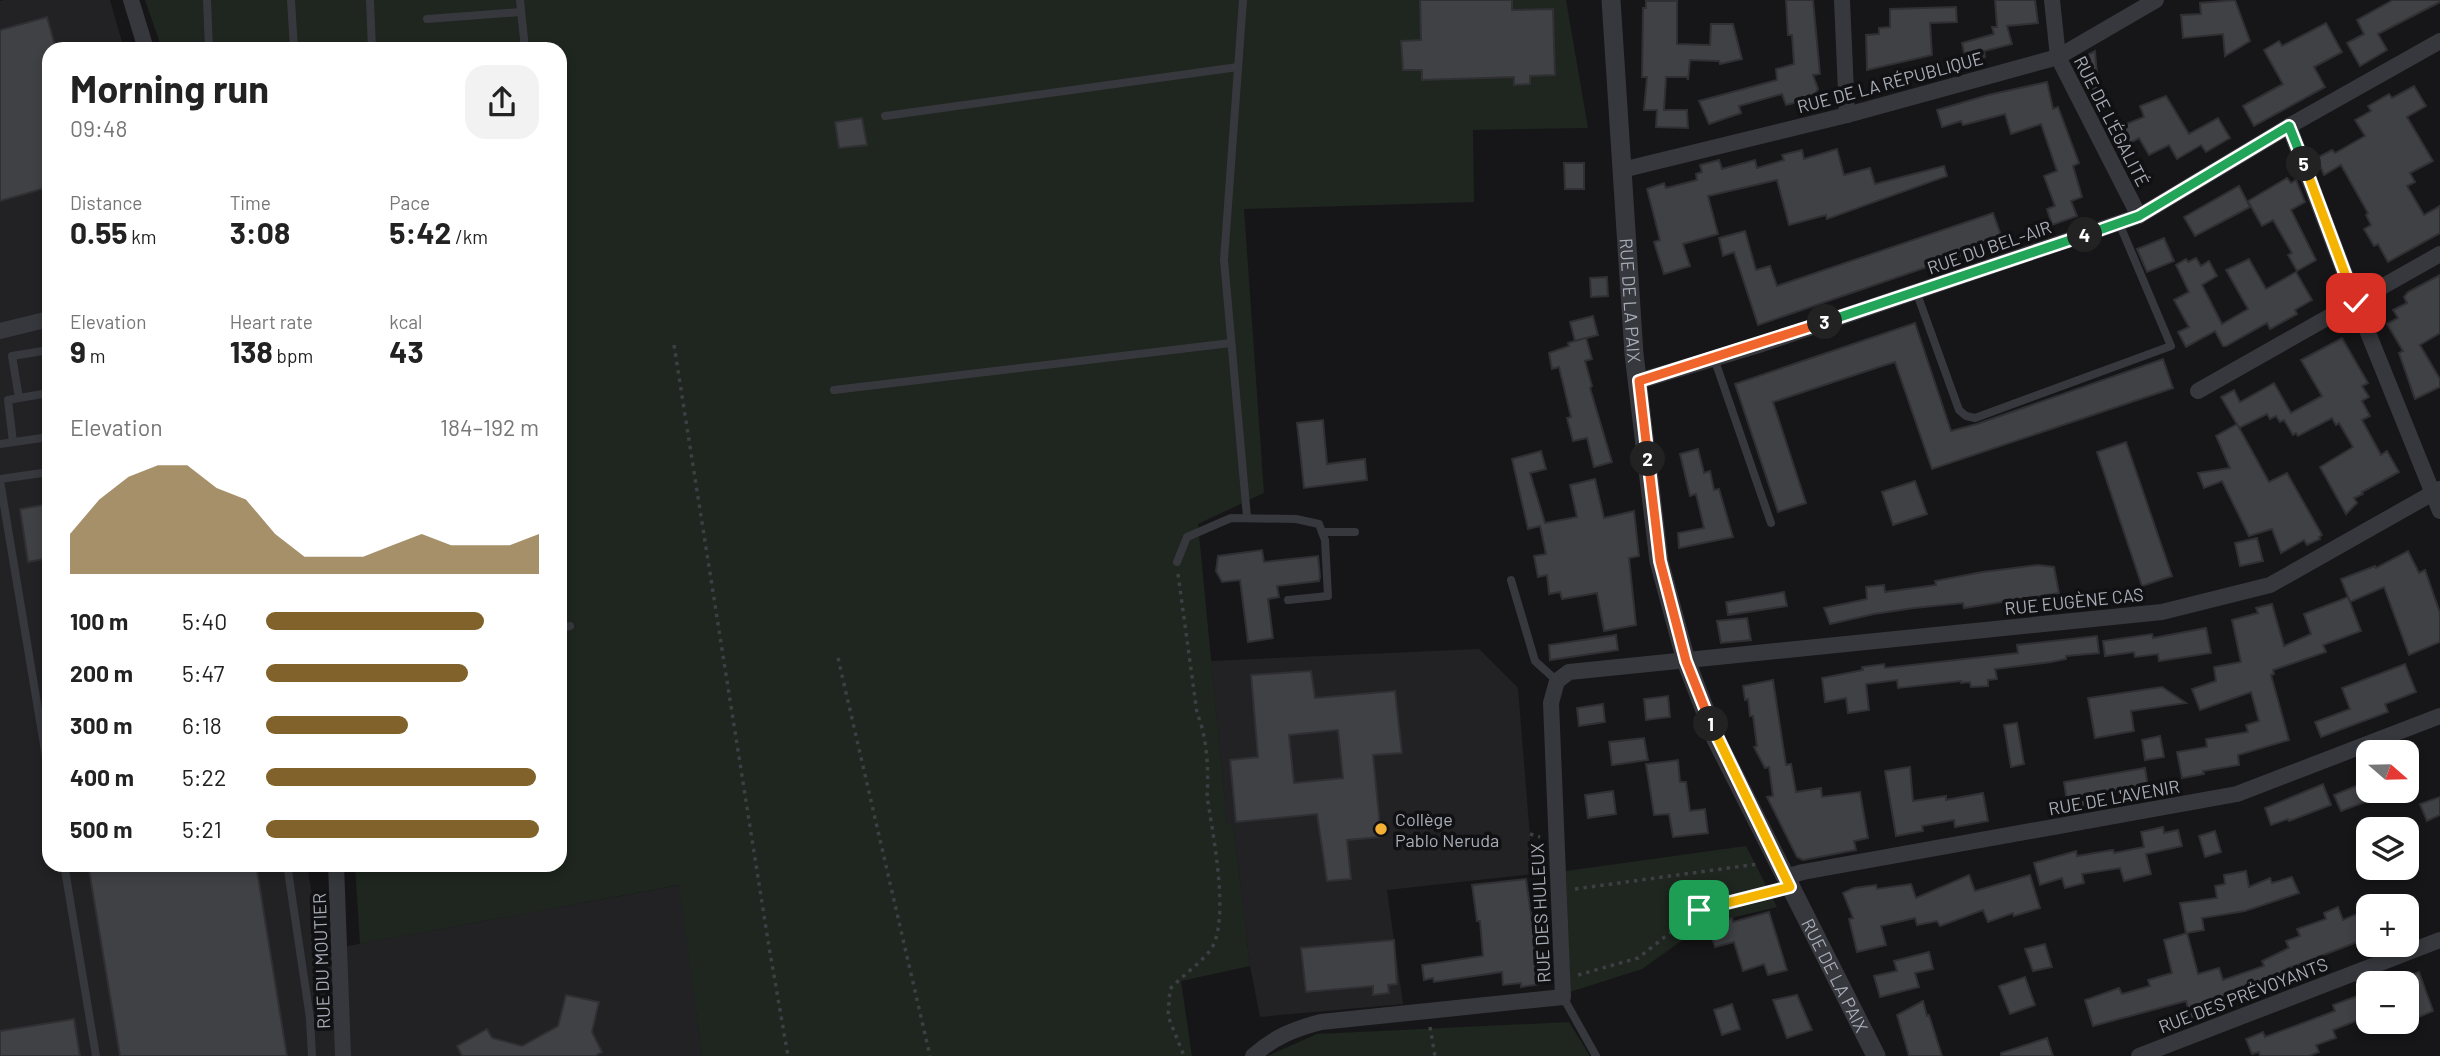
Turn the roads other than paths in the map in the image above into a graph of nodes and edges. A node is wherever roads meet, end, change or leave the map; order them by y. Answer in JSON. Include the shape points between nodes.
{"nodes":[{"id":1,"x":131,"y":0,"type":"edge"},
{"id":2,"x":207,"y":0,"type":"edge"},
{"id":3,"x":291,"y":0,"type":"edge"},
{"id":4,"x":370,"y":0,"type":"edge"},
{"id":5,"x":520,"y":0,"type":"edge"},
{"id":6,"x":1243,"y":0,"type":"edge"},
{"id":7,"x":1611,"y":0,"type":"edge"},
{"id":8,"x":1842,"y":0,"type":"edge"},
{"id":9,"x":2052,"y":0,"type":"edge"},
{"id":10,"x":2156,"y":0,"type":"edge"},
{"id":11,"x":521,"y":12,"type":"junction"},
{"id":12,"x":427,"y":19,"type":"dead end"},
{"id":13,"x":2440,"y":41,"type":"edge"},
{"id":14,"x":144,"y":42,"type":"edge"},
{"id":15,"x":209,"y":42,"type":"edge"},
{"id":16,"x":294,"y":42,"type":"edge"},
{"id":17,"x":372,"y":42,"type":"edge"},
{"id":18,"x":523,"y":42,"type":"edge"},
{"id":19,"x":2058,"y":57,"type":"junction"},
{"id":20,"x":1238,"y":67,"type":"junction"},
{"id":21,"x":1847,"y":115,"type":"junction"},
{"id":22,"x":885,"y":116,"type":"dead end"},
{"id":23,"x":2289,"y":126,"type":"junction"},
{"id":24,"x":1622,"y":170,"type":"junction"},
{"id":25,"x":2139,"y":216,"type":"junction"},
{"id":26,"x":2118,"y":223,"type":"junction"},
{"id":27,"x":2440,"y":254,"type":"edge"},
{"id":28,"x":1916,"y":292,"type":"junction"},
{"id":29,"x":2356,"y":303,"type":"junction"},
{"id":30,"x":42,"y":321,"type":"edge"},
{"id":31,"x":0,"y":331,"type":"edge"},
{"id":32,"x":1231,"y":343,"type":"junction"},
{"id":33,"x":42,"y":351,"type":"edge"},
{"id":34,"x":1714,"y":358,"type":"junction"},
{"id":35,"x":1639,"y":381,"type":"junction"},
{"id":36,"x":835,"y":390,"type":"dead end"},
{"id":37,"x":2198,"y":391,"type":"dead end"},
{"id":38,"x":42,"y":394,"type":"edge"},
{"id":39,"x":19,"y":398,"type":"junction"},
{"id":40,"x":42,"y":438,"type":"edge"},
{"id":41,"x":13,"y":442,"type":"junction"},
{"id":42,"x":0,"y":444,"type":"edge"},
{"id":43,"x":42,"y":473,"type":"edge"},
{"id":44,"x":0,"y":480,"type":"edge"},
{"id":45,"x":2437,"y":491,"type":"edge"},
{"id":46,"x":2440,"y":511,"type":"edge"},
{"id":47,"x":1247,"y":517,"type":"junction"},
{"id":48,"x":1771,"y":523,"type":"dead end"},
{"id":49,"x":1322,"y":532,"type":"junction"},
{"id":50,"x":1355,"y":533,"type":"dead end"},
{"id":51,"x":1177,"y":562,"type":"road end"},
{"id":52,"x":1511,"y":580,"type":"dead end"},
{"id":53,"x":1288,"y":600,"type":"dead end"},
{"id":54,"x":570,"y":626,"type":"dead end"},
{"id":55,"x":567,"y":627,"type":"edge"},
{"id":56,"x":1686,"y":661,"type":"junction"},
{"id":57,"x":1557,"y":681,"type":"junction"},
{"id":58,"x":2440,"y":716,"type":"edge"},
{"id":59,"x":42,"y":733,"type":"edge"},
{"id":60,"x":65,"y":872,"type":"edge"},
{"id":61,"x":287,"y":872,"type":"edge"},
{"id":62,"x":336,"y":872,"type":"edge"},
{"id":63,"x":1784,"y":875,"type":"junction"},
{"id":64,"x":2440,"y":940,"type":"edge"},
{"id":65,"x":1563,"y":997,"type":"junction"},
{"id":66,"x":96,"y":1056,"type":"edge"},
{"id":67,"x":312,"y":1056,"type":"edge"},
{"id":68,"x":343,"y":1056,"type":"edge"},
{"id":69,"x":1253,"y":1056,"type":"edge"},
{"id":70,"x":1596,"y":1056,"type":"edge"},
{"id":71,"x":1876,"y":1056,"type":"edge"},
{"id":72,"x":2139,"y":1056,"type":"edge"}],
"edges":[{"from":1,"to":14,"type":"street"},
{"from":2,"to":15,"type":"lane"},
{"from":3,"to":16,"type":"lane"},
{"from":4,"to":17,"type":"lane"},
{"from":5,"to":11,"type":"lane"},
{"from":6,"to":20,"type":"lane"},
{"from":7,"to":24,"type":"street","name":"RUE DE LA PAIX"},
{"from":8,"to":21,"type":"street"},
{"from":9,"to":19,"type":"street","name":"RUE DE L'ÉGALITÉ"},
{"from":10,"to":19,"type":"street","name":"RUE DE LA RÉPUBLIQUE"},
{"from":11,"to":12,"type":"lane"},
{"from":11,"to":18,"type":"lane"},
{"from":13,"to":23,"type":"street","name":"RUE DU BEL-AIR"},
{"from":19,"to":21,"type":"street","name":"RUE DE LA RÉPUBLIQUE"},
{"from":19,"to":25,"type":"street","name":"RUE DE L'ÉGALITÉ"},
{"from":20,"to":22,"type":"lane"},
{"from":20,"to":32,"type":"lane","via":[[1224,260]]},
{"from":21,"to":24,"type":"street","name":"RUE DE LA RÉPUBLIQUE"},
{"from":23,"to":25,"type":"street","name":"RUE DU BEL-AIR"},
{"from":23,"to":29,"type":"street"},
{"from":24,"to":35,"type":"street","name":"RUE DE LA PAIX"},
{"from":25,"to":26,"type":"street","name":"RUE DU BEL-AIR"},
{"from":26,"to":28,"type":"street","name":"RUE DU BEL-AIR"},
{"from":26,"to":28,"type":"lane","via":[[2171,346],[1975,418],[1959,410]]},
{"from":27,"to":29,"type":"street"},
{"from":28,"to":34,"type":"street","name":"RUE DU BEL-AIR"},
{"from":29,"to":37,"type":"street"},
{"from":29,"to":45,"type":"street"},
{"from":30,"to":31,"type":"street"},
{"from":32,"to":36,"type":"lane"},
{"from":32,"to":47,"type":"lane"},
{"from":33,"to":39,"type":"lane","via":[[12,356]]},
{"from":34,"to":35,"type":"street","name":"RUE DU BEL-AIR"},
{"from":34,"to":48,"type":"lane"},
{"from":35,"to":56,"type":"street","name":"RUE DE LA PAIX","via":[[1660,561]]},
{"from":38,"to":39,"type":"lane"},
{"from":39,"to":41,"type":"lane","via":[[8,400]]},
{"from":40,"to":41,"type":"lane"},
{"from":41,"to":42,"type":"lane"},
{"from":43,"to":44,"type":"lane"},
{"from":44,"to":59,"type":"lane"},
{"from":45,"to":46,"type":"street"},
{"from":45,"to":56,"type":"street","name":"RUE EUGÈNE CAS","via":[[2270,584],[2162,612]]},
{"from":47,"to":49,"type":"lane","via":[[1296,519],[1319,524]]},
{"from":47,"to":51,"type":"lane","via":[[1231,518],[1187,537]]},
{"from":49,"to":50,"type":"lane"},
{"from":49,"to":53,"type":"lane","via":[[1328,596]]},
{"from":52,"to":57,"type":"lane","via":[[1535,661]]},
{"from":54,"to":55,"type":"lane"},
{"from":56,"to":57,"type":"street","via":[[1569,673]]},
{"from":56,"to":63,"type":"street","name":"RUE DE LA PAIX","via":[[1716,738]]},
{"from":57,"to":65,"type":"street","name":"RUE DES HULEUX","via":[[1551,703]]},
{"from":58,"to":63,"type":"street","name":"RUE DE L'AVENIR","via":[[2237,794]]},
{"from":60,"to":66,"type":"lane"},
{"from":61,"to":67,"type":"lane"},
{"from":62,"to":68,"type":"street","name":"RUE DU MOUTIER"},
{"from":63,"to":71,"type":"street","name":"RUE DE LA PAIX"},
{"from":64,"to":72,"type":"street","name":"RUE DES PRÉVOYANTS"},
{"from":65,"to":69,"type":"street","name":"RUE DES HULEUX","via":[[1321,1022],[1292,1029],[1267,1042]]},
{"from":65,"to":70,"type":"lane"}]}
